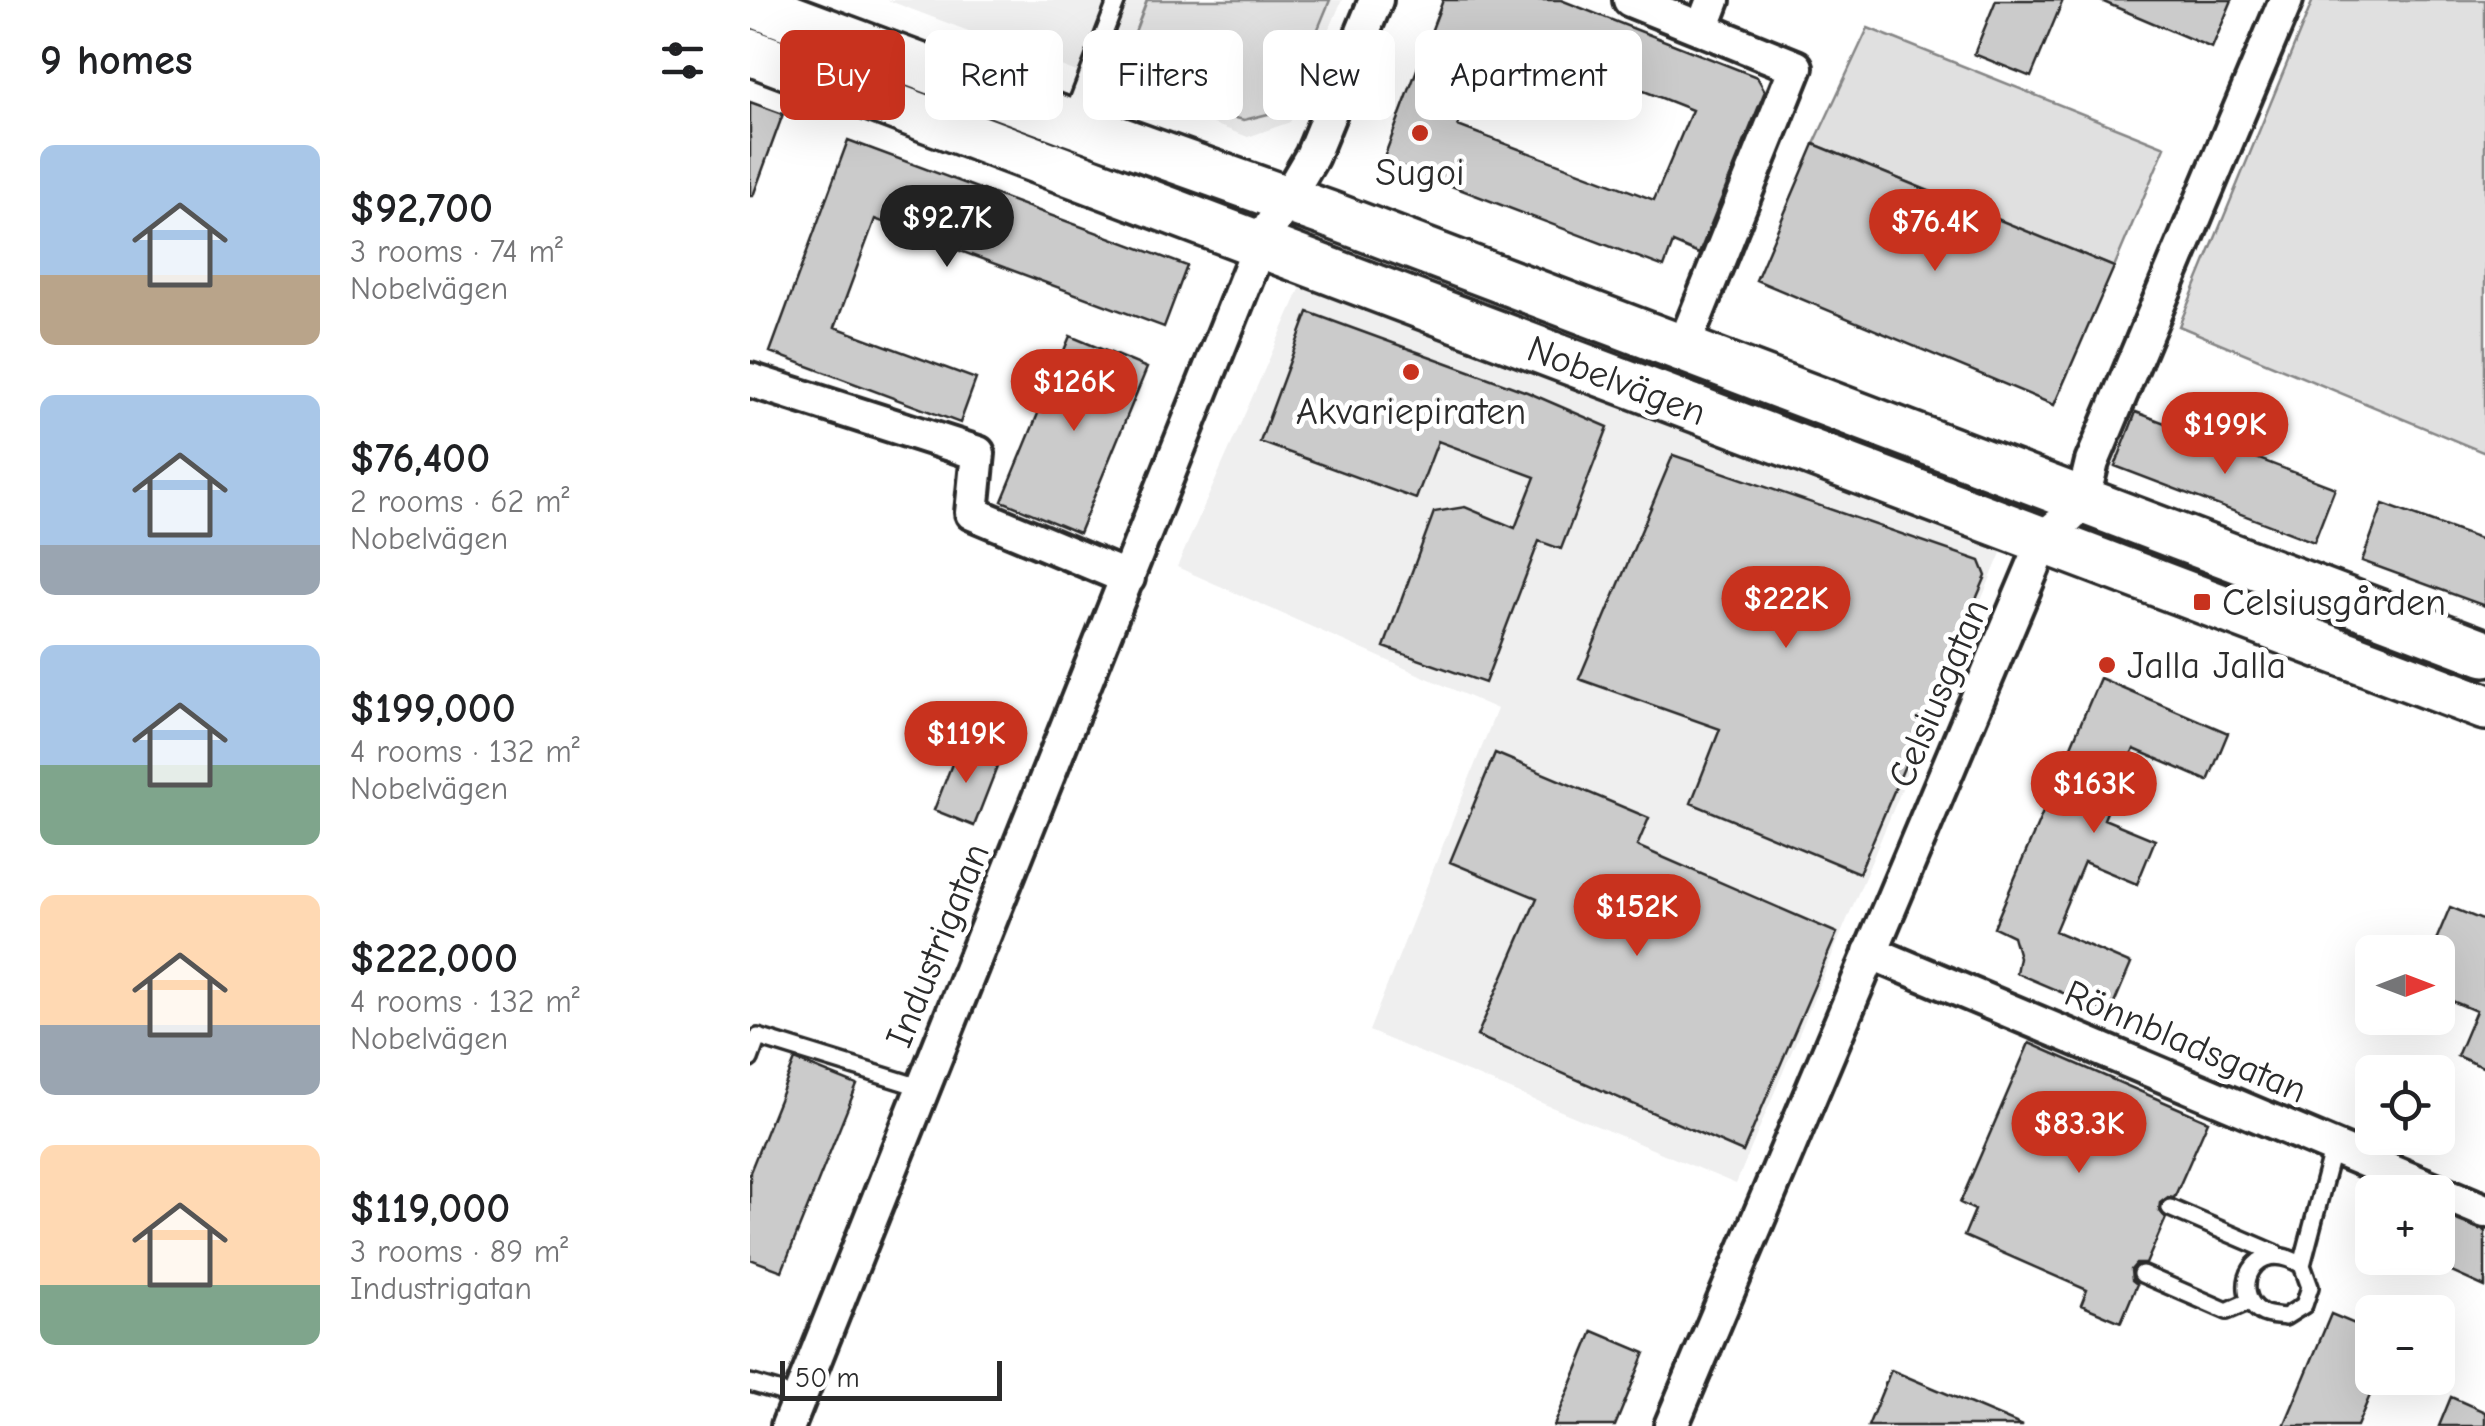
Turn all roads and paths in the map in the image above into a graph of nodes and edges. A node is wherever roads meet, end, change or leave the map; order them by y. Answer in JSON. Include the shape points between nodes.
{"nodes":[{"id":1,"x":1116,"y":0,"type":"edge"},
{"id":2,"x":1376,"y":0,"type":"edge"},
{"id":3,"x":1630,"y":0,"type":"edge"},
{"id":4,"x":2286,"y":0,"type":"edge"},
{"id":5,"x":750,"y":3,"type":"edge"},
{"id":6,"x":1707,"y":15,"type":"edge"},
{"id":7,"x":750,"y":52,"type":"edge"},
{"id":8,"x":1069,"y":122,"type":"junction"},
{"id":9,"x":1288,"y":200,"type":"junction"},
{"id":10,"x":1260,"y":244,"type":"junction"},
{"id":11,"x":1683,"y":348,"type":"junction"},
{"id":12,"x":750,"y":380,"type":"edge"},
{"id":13,"x":2080,"y":500,"type":"junction"},
{"id":14,"x":2044,"y":541,"type":"junction"},
{"id":15,"x":1128,"y":578,"type":"junction"},
{"id":16,"x":2485,"y":653,"type":"edge"},
{"id":17,"x":2485,"y":707,"type":"edge"},
{"id":18,"x":1870,"y":952,"type":"junction"},
{"id":19,"x":750,"y":1058,"type":"edge"},
{"id":20,"x":924,"y":1088,"type":"junction"},
{"id":21,"x":2333,"y":1147,"type":"junction"},
{"id":22,"x":2480,"y":1202,"type":"edge"},
{"id":23,"x":2170,"y":1208,"type":"dead end"},
{"id":24,"x":2274,"y":1253,"type":"junction"},
{"id":25,"x":2302,"y":1264,"type":"junction"},
{"id":26,"x":2142,"y":1274,"type":"dead end"},
{"id":27,"x":2250,"y":1301,"type":"junction"},
{"id":28,"x":750,"y":1383,"type":"edge"},
{"id":29,"x":780,"y":1392,"type":"dead end"},
{"id":30,"x":788,"y":1426,"type":"edge"},
{"id":31,"x":1671,"y":1426,"type":"edge"}],
"edges":[{"from":1,"to":8,"type":"lane"},
{"from":2,"to":9,"type":"street","name":"Industrigatan"},
{"from":3,"to":6,"type":"street"},
{"from":4,"to":13,"type":"street","name":"Celsiusgatan"},
{"from":5,"to":8,"type":"main road","name":"Nobelvägen"},
{"from":6,"to":11,"type":"street","via":[[1796,67]]},
{"from":7,"to":10,"type":"main road","name":"Nobelvägen"},
{"from":8,"to":9,"type":"main road","name":"Nobelvägen"},
{"from":9,"to":10,"type":"street","name":"Industrigatan"},
{"from":9,"to":11,"type":"main road","name":"Nobelvägen"},
{"from":10,"to":14,"type":"main road","name":"Nobelvägen"},
{"from":10,"to":15,"type":"street","name":"Industrigatan"},
{"from":11,"to":13,"type":"main road","name":"Nobelvägen"},
{"from":12,"to":15,"type":"street","via":[[978,454],[972,514]]},
{"from":13,"to":14,"type":"street","name":"Celsiusgatan"},
{"from":13,"to":16,"type":"main road","name":"Nobelvägen"},
{"from":14,"to":17,"type":"main road","name":"Nobelvägen"},
{"from":14,"to":18,"type":"street","name":"Celsiusgatan"},
{"from":15,"to":20,"type":"street","name":"Industrigatan"},
{"from":18,"to":21,"type":"street","name":"Rönnbladsgatan"},
{"from":18,"to":31,"type":"street","name":"Celsiusgatan"},
{"from":19,"to":20,"type":"lane","via":[[758,1037]]},
{"from":20,"to":30,"type":"street","name":"Industrigatan"},
{"from":21,"to":22,"type":"street","name":"Rönnbladsgatan"},
{"from":21,"to":25,"type":"lane"},
{"from":23,"to":24,"type":"lane"},
{"from":24,"to":25,"type":"lane"},
{"from":24,"to":27,"type":"lane","via":[[2251,1269]]},
{"from":25,"to":27,"type":"lane","via":[[2310,1286],[2304,1304],[2285,1317],[2262,1314]]},
{"from":26,"to":27,"type":"lane","via":[[2227,1311]]},
{"from":28,"to":29,"type":"lane"}]}
